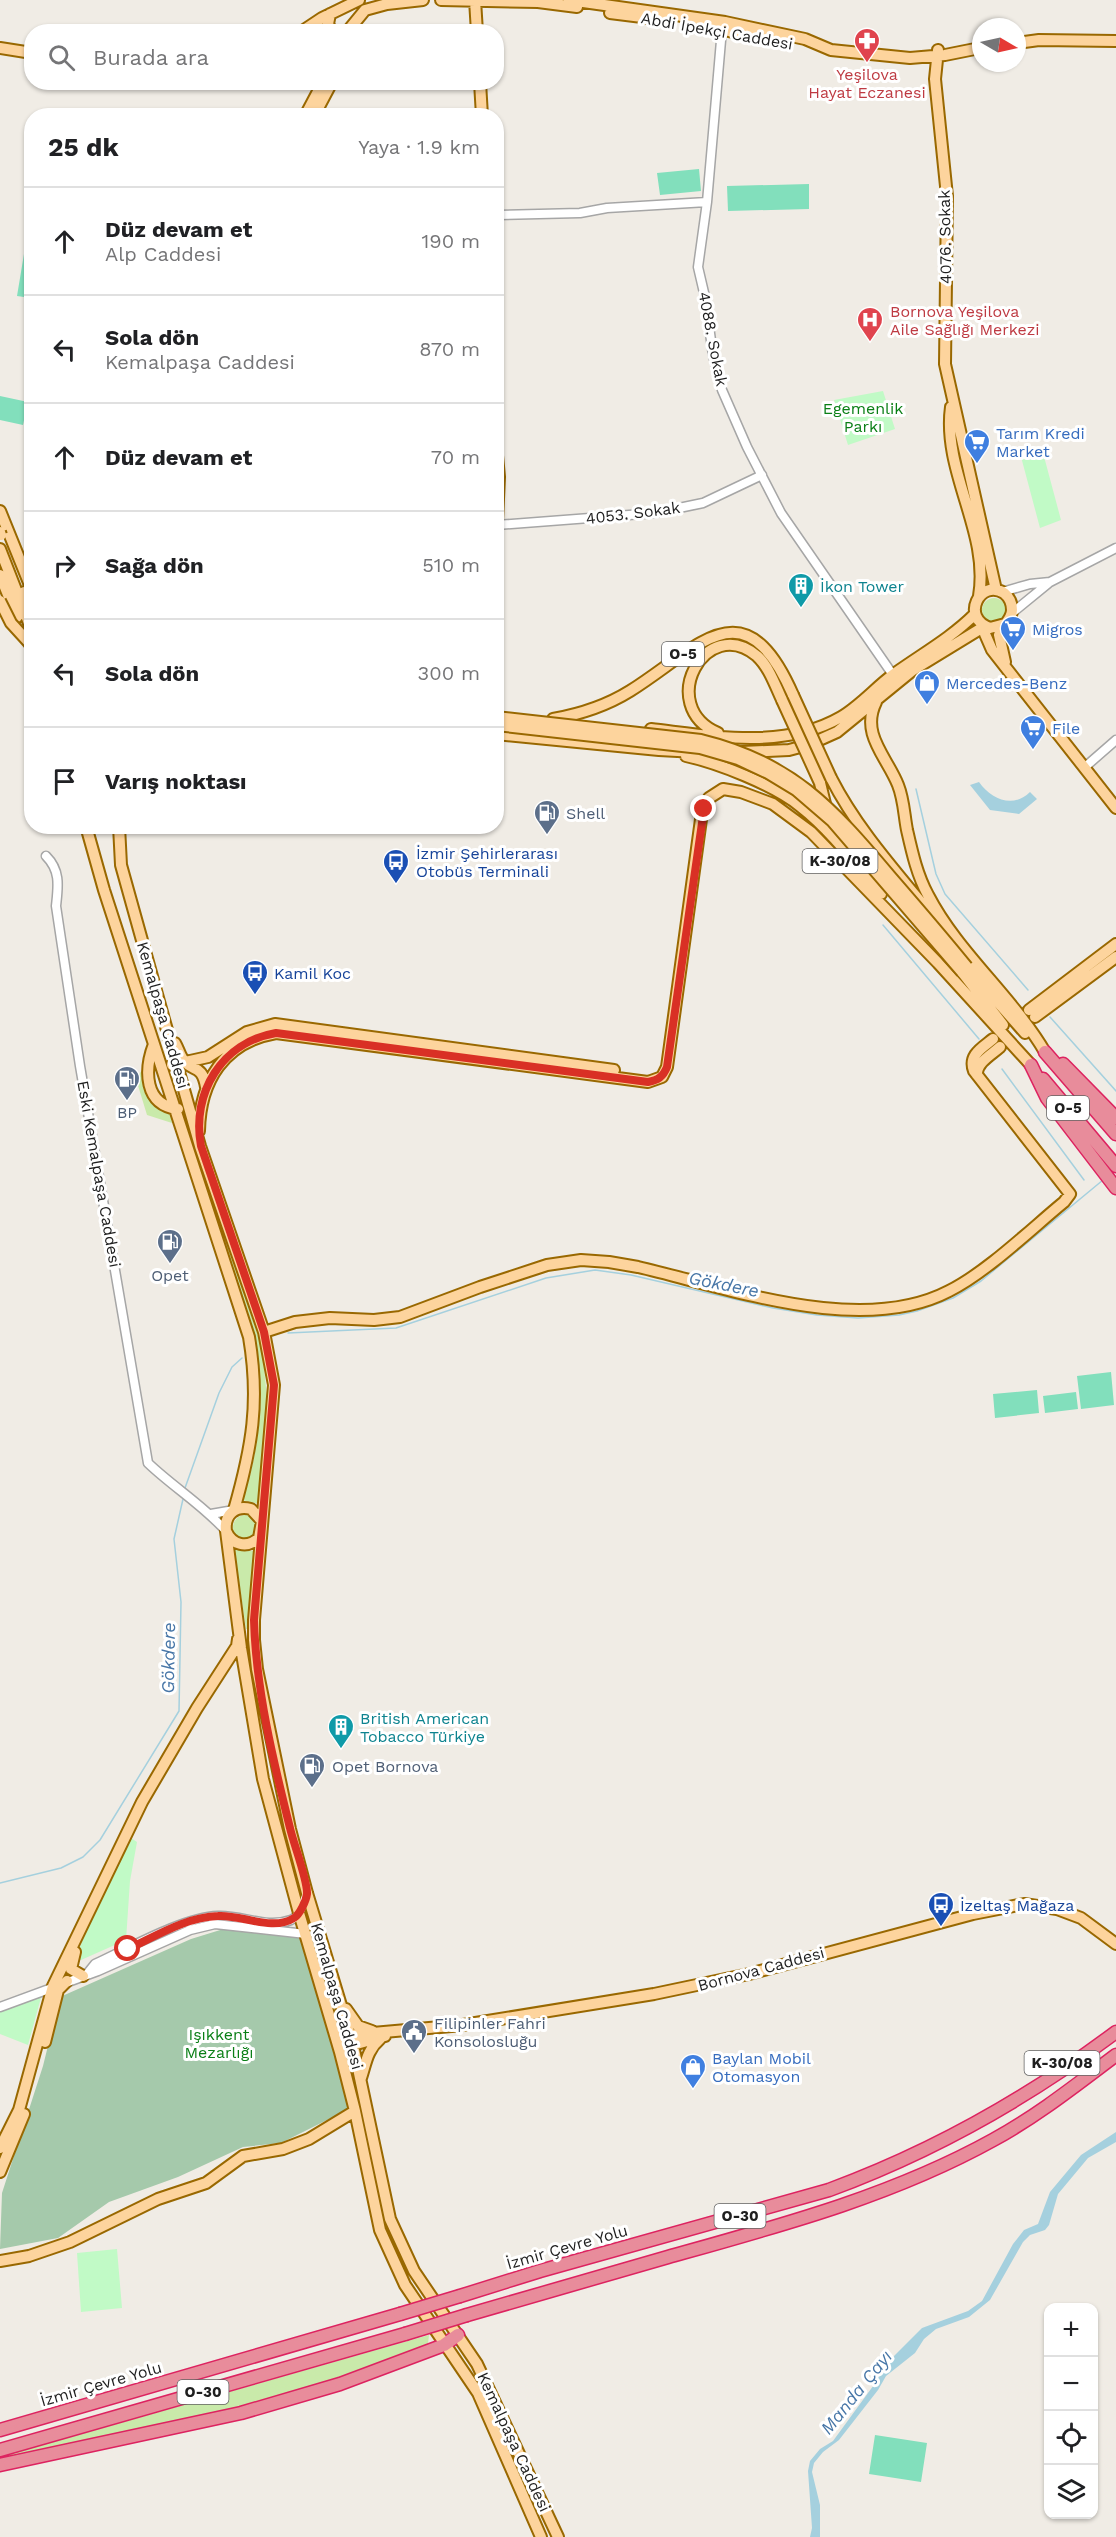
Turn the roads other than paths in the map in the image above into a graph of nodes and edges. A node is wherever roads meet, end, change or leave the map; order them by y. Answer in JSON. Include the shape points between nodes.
{"nodes":[{"id":1,"x":423,"y":0,"type":"edge"},
{"id":2,"x":441,"y":0,"type":"edge"},
{"id":3,"x":476,"y":0,"type":"edge"},
{"id":4,"x":569,"y":0,"type":"edge"},
{"id":5,"x":363,"y":2,"type":"edge"},
{"id":6,"x":330,"y":14,"type":"junction"},
{"id":7,"x":314,"y":24,"type":"edge"},
{"id":8,"x":328,"y":24,"type":"edge"},
{"id":9,"x":351,"y":24,"type":"edge"},
{"id":10,"x":357,"y":24,"type":"edge"},
{"id":11,"x":477,"y":24,"type":"edge"},
{"id":12,"x":722,"y":29,"type":"junction"},
{"id":13,"x":1026,"y":42,"type":"edge"},
{"id":14,"x":1116,"y":42,"type":"edge"},
{"id":15,"x":813,"y":44,"type":"junction"},
{"id":16,"x":0,"y":48,"type":"edge"},
{"id":17,"x":972,"y":50,"type":"edge"},
{"id":18,"x":24,"y":52,"type":"edge"},
{"id":19,"x":886,"y":55,"type":"junction"},
{"id":20,"x":936,"y":61,"type":"junction"},
{"id":21,"x":319,"y":90,"type":"edge"},
{"id":22,"x":328,"y":90,"type":"edge"},
{"id":23,"x":480,"y":90,"type":"edge"},
{"id":24,"x":309,"y":108,"type":"edge"},
{"id":25,"x":318,"y":108,"type":"edge"},
{"id":26,"x":482,"y":108,"type":"edge"},
{"id":27,"x":707,"y":202,"type":"junction"},
{"id":28,"x":504,"y":215,"type":"edge"},
{"id":29,"x":952,"y":404,"type":"junction"},
{"id":30,"x":762,"y":475,"type":"junction"},
{"id":31,"x":2,"y":516,"type":"edge"},
{"id":32,"x":504,"y":524,"type":"edge"},
{"id":33,"x":0,"y":534,"type":"edge"},
{"id":34,"x":1116,"y":548,"type":"edge"},
{"id":35,"x":0,"y":549,"type":"edge"},
{"id":36,"x":24,"y":570,"type":"edge"},
{"id":37,"x":0,"y":575,"type":"edge"},
{"id":38,"x":1050,"y":582,"type":"junction"},
{"id":39,"x":999,"y":591,"type":"junction"},
{"id":40,"x":24,"y":592,"type":"edge"},
{"id":41,"x":979,"y":596,"type":"junction"},
{"id":42,"x":0,"y":601,"type":"edge"},
{"id":43,"x":24,"y":610,"type":"tunnel mouth"},
{"id":44,"x":1012,"y":613,"type":"junction"},
{"id":45,"x":975,"y":614,"type":"junction"},
{"id":46,"x":17,"y":617,"type":"tunnel mouth"},
{"id":47,"x":1005,"y":624,"type":"junction"},
{"id":48,"x":986,"y":626,"type":"junction"},
{"id":49,"x":24,"y":637,"type":"edge"},
{"id":50,"x":965,"y":637,"type":"junction"},
{"id":51,"x":992,"y":650,"type":"junction"},
{"id":52,"x":1006,"y":665,"type":"junction"},
{"id":53,"x":895,"y":678,"type":"junction"},
{"id":54,"x":878,"y":699,"type":"junction"},
{"id":55,"x":504,"y":716,"type":"edge"},
{"id":56,"x":504,"y":716,"type":"edge"},
{"id":57,"x":553,"y":719,"type":"junction"},
{"id":58,"x":504,"y":726,"type":"edge"},
{"id":59,"x":504,"y":735,"type":"edge"},
{"id":60,"x":726,"y":737,"type":"junction"},
{"id":61,"x":1116,"y":740,"type":"edge"},
{"id":62,"x":659,"y":750,"type":"junction"},
{"id":63,"x":1085,"y":767,"type":"junction"},
{"id":64,"x":826,"y":781,"type":"junction"},
{"id":65,"x":1116,"y":808,"type":"edge"},
{"id":66,"x":88,"y":834,"type":"edge"},
{"id":67,"x":119,"y":834,"type":"edge"},
{"id":68,"x":839,"y":845,"type":"junction"},
{"id":69,"x":46,"y":856,"type":"dead end"},
{"id":70,"x":1116,"y":944,"type":"edge"},
{"id":71,"x":1116,"y":957,"type":"edge"},
{"id":72,"x":938,"y":963,"type":"junction"},
{"id":73,"x":968,"y":966,"type":"junction"},
{"id":74,"x":996,"y":1043,"type":"dead end"},
{"id":75,"x":154,"y":1044,"type":"junction"},
{"id":76,"x":1045,"y":1052,"type":"junction"},
{"id":77,"x":181,"y":1064,"type":"junction"},
{"id":78,"x":1031,"y":1065,"type":"junction"},
{"id":79,"x":163,"y":1073,"type":"junction"},
{"id":80,"x":662,"y":1077,"type":"junction"},
{"id":81,"x":204,"y":1091,"type":"junction"},
{"id":82,"x":189,"y":1108,"type":"junction"},
{"id":83,"x":175,"y":1109,"type":"junction"},
{"id":84,"x":1116,"y":1118,"type":"edge"},
{"id":85,"x":1116,"y":1134,"type":"edge"},
{"id":86,"x":201,"y":1146,"type":"junction"},
{"id":87,"x":1100,"y":1156,"type":"junction"},
{"id":88,"x":1116,"y":1166,"type":"edge"},
{"id":89,"x":1116,"y":1188,"type":"edge"},
{"id":90,"x":264,"y":1332,"type":"junction"},
{"id":91,"x":234,"y":1510,"type":"junction"},
{"id":92,"x":211,"y":1514,"type":"junction"},
{"id":93,"x":263,"y":1527,"type":"junction"},
{"id":94,"x":226,"y":1531,"type":"junction"},
{"id":95,"x":239,"y":1630,"type":"junction"},
{"id":96,"x":244,"y":1661,"type":"junction"},
{"id":97,"x":257,"y":1669,"type":"junction"},
{"id":98,"x":216,"y":1681,"type":"junction"},
{"id":99,"x":307,"y":1893,"type":"junction"},
{"id":100,"x":299,"y":1913,"type":"junction"},
{"id":101,"x":85,"y":1924,"type":"junction"},
{"id":102,"x":306,"y":1934,"type":"junction"},
{"id":103,"x":1116,"y":1944,"type":"edge"},
{"id":104,"x":85,"y":1976,"type":"junction"},
{"id":105,"x":67,"y":1981,"type":"junction"},
{"id":106,"x":53,"y":1986,"type":"junction"},
{"id":107,"x":339,"y":1996,"type":"junction"},
{"id":108,"x":0,"y":2007,"type":"edge"},
{"id":109,"x":1116,"y":2022,"type":"edge"},
{"id":110,"x":393,"y":2032,"type":"junction"},
{"id":111,"x":1116,"y":2032,"type":"edge"},
{"id":112,"x":335,"y":2034,"type":"junction"},
{"id":113,"x":380,"y":2039,"type":"junction"},
{"id":114,"x":350,"y":2040,"type":"junction"},
{"id":115,"x":340,"y":2052,"type":"junction"},
{"id":116,"x":1116,"y":2055,"type":"edge"},
{"id":117,"x":1116,"y":2064,"type":"edge"},
{"id":118,"x":360,"y":2081,"type":"junction"},
{"id":119,"x":1007,"y":2105,"type":"junction"},
{"id":120,"x":355,"y":2111,"type":"junction"},
{"id":121,"x":1028,"y":2120,"type":"junction"},
{"id":122,"x":0,"y":2148,"type":"edge"},
{"id":123,"x":0,"y":2171,"type":"edge"},
{"id":124,"x":0,"y":2260,"type":"edge"},
{"id":125,"x":458,"y":2335,"type":"junction"},
{"id":126,"x":444,"y":2345,"type":"junction"},
{"id":127,"x":0,"y":2430,"type":"edge"},
{"id":128,"x":0,"y":2450,"type":"edge"},
{"id":129,"x":0,"y":2464,"type":"edge"},
{"id":130,"x":541,"y":2537,"type":"edge"},
{"id":131,"x":558,"y":2537,"type":"edge"}],
"edges":[{"from":1,"to":5,"type":"main road"},
{"from":2,"to":3,"type":"main road","name":"Abdi İpekçi Caddesi"},
{"from":3,"to":11,"type":"main road"},
{"from":3,"to":12,"type":"main road","name":"Abdi İpekçi Caddesi","via":[[538,2]]},
{"from":4,"to":15,"type":"main road","name":"Abdi İpekçi Caddesi","via":[[725,22]]},
{"from":5,"to":6,"type":"main road"},
{"from":5,"to":9,"type":"main road"},
{"from":5,"to":10,"type":"main road"},
{"from":6,"to":7,"type":"main road"},
{"from":6,"to":8,"type":"main road"},
{"from":12,"to":15,"type":"main road","name":"Abdi İpekçi Caddesi","via":[[784,43]]},
{"from":12,"to":27,"type":"street","name":"4088. Sokak"},
{"from":13,"to":14,"type":"main road"},
{"from":15,"to":19,"type":"main road","name":"Abdi İpekçi Caddesi","via":[[831,50]]},
{"from":16,"to":18,"type":"main road"},
{"from":17,"to":20,"type":"main road","name":"Abdi İpekçi Caddesi"},
{"from":19,"to":20,"type":"main road","name":"Abdi İpekçi Caddesi"},
{"from":19,"to":20,"type":"main road","name":"Abdi İpekçi Caddesi"},
{"from":20,"to":29,"type":"main road","name":"4076. Sokak","via":[[947,196],[945,364]]},
{"from":21,"to":24,"type":"main road"},
{"from":22,"to":25,"type":"main road"},
{"from":23,"to":26,"type":"main road"},
{"from":27,"to":28,"type":"street"},
{"from":27,"to":30,"type":"street","name":"4088. Sokak","via":[[698,267],[712,355],[722,390]]},
{"from":29,"to":39,"type":"main road","name":"4076. Sokak"},
{"from":29,"to":41,"type":"main road","name":"4076. Sokak","via":[[949,426],[954,460],[982,566]]},
{"from":30,"to":32,"type":"street","name":"4053. Sokak","via":[[703,503],[655,513]]},
{"from":30,"to":53,"type":"street","name":"4088. Sokak","via":[[781,513]]},
{"from":31,"to":33,"type":"main road"},
{"from":31,"to":36,"type":"main road"},
{"from":33,"to":40,"type":"main road"},
{"from":34,"to":38,"type":"street"},
{"from":35,"to":43,"type":"main road"},
{"from":37,"to":46,"type":"main road"},
{"from":38,"to":39,"type":"street"},
{"from":38,"to":44,"type":"street"},
{"from":39,"to":41,"type":"main road","via":[[990,590]]},
{"from":39,"to":44,"type":"main road","via":[[1011,601]]},
{"from":41,"to":45,"type":"main road"},
{"from":42,"to":49,"type":"main road","bridge":true},
{"from":44,"to":47,"type":"main road"},
{"from":45,"to":48,"type":"main road"},
{"from":45,"to":53,"type":"main road"},
{"from":47,"to":48,"type":"main road","via":[[996,628]]},
{"from":47,"to":52,"type":"main road","via":[[999,635]]},
{"from":48,"to":50,"type":"main road"},
{"from":48,"to":51,"type":"main road"},
{"from":50,"to":51,"type":"main road","via":[[978,638]]},
{"from":50,"to":53,"type":"main road"},
{"from":51,"to":52,"type":"main road"},
{"from":52,"to":63,"type":"main road"},
{"from":53,"to":54,"type":"main road"},
{"from":53,"to":60,"type":"main road","via":[[848,712],[807,730]]},
{"from":54,"to":62,"type":"main road","via":[[843,729],[801,747],[751,753]]},
{"from":54,"to":73,"type":"main road","via":[[869,719],[871,733],[899,787],[920,880]]},
{"from":55,"to":57,"type":"main road"},
{"from":56,"to":73,"type":"main road","bridge":true,"via":[[701,740],[769,764],[809,790],[843,820]]},
{"from":57,"to":60,"type":"main road"},
{"from":57,"to":64,"type":"main road","number":"O-5","bridge":true,"via":[[609,703],[702,640],[728,633],[751,638],[768,651],[783,673]]},
{"from":58,"to":73,"type":"main road","bridge":true,"via":[[700,748],[768,773],[796,790],[832,821]]},
{"from":59,"to":62,"type":"main road"},
{"from":60,"to":64,"type":"main road","number":"O-5","bridge":true,"via":[[702,725],[690,701],[690,677],[705,654],[729,646],[751,652],[766,667]]},
{"from":61,"to":63,"type":"street"},
{"from":62,"to":68,"type":"main road","via":[[707,762],[778,792],[800,806]]},
{"from":63,"to":65,"type":"main road"},
{"from":64,"to":68,"type":"main road","via":[[830,824]]},
{"from":64,"to":73,"type":"main road","number":"O-5"},
{"from":66,"to":75,"type":"main road","name":"Kemalpaşa Caddesi"},
{"from":67,"to":77,"type":"main road","name":"Kemalpaşa Caddesi","via":[[121,865],[165,1023]]},
{"from":68,"to":72,"type":"main road"},
{"from":69,"to":92,"type":"street","name":"Eski Kemalpaşa Caddesi","via":[[54,864],[58,880],[56,906],[80,1066],[148,1463]]},
{"from":70,"to":71,"type":"main road","via":[[1032,1014]]},
{"from":72,"to":78,"type":"main road","number":"K-30/08"},
{"from":72,"to":80,"type":"main road","number":"K-30/08","via":[[797,821],[768,801],[723,789],[710,797],[702,812],[667,1067]]},
{"from":73,"to":76,"type":"main road"},
{"from":73,"to":78,"type":"main road"},
{"from":74,"to":90,"type":"main road","via":[[973,1057],[972,1066],[1070,1194],[971,1277],[932,1298],[877,1309],[817,1308],[638,1267],[581,1260],[547,1265],[400,1317],[330,1318],[295,1322]]},
{"from":75,"to":79,"type":"main road","name":"Kemalpaşa Caddesi"},
{"from":75,"to":83,"type":"main road","via":[[147,1069],[152,1093],[158,1101]]},
{"from":76,"to":84,"type":"highway","via":[[1073,1073]]},
{"from":76,"to":85,"type":"highway","number":"O-5"},
{"from":77,"to":79,"type":"main road"},
{"from":77,"to":80,"type":"main road","via":[[214,1055],[247,1032],[275,1024]]},
{"from":77,"to":81,"type":"main road","via":[[200,1071]]},
{"from":77,"to":82,"type":"main road","name":"Kemalpaşa Caddesi"},
{"from":78,"to":87,"type":"highway","number":"K-30/08","via":[[1047,1098]]},
{"from":79,"to":83,"type":"main road","name":"Kemalpaşa Caddesi"},
{"from":80,"to":81,"type":"main road","via":[[648,1082],[276,1033],[252,1040],[234,1051],[217,1068]]},
{"from":81,"to":82,"type":"main road"},
{"from":81,"to":86,"type":"main road"},
{"from":82,"to":83,"type":"main road"},
{"from":82,"to":86,"type":"main road","name":"Kemalpaşa Caddesi"},
{"from":83,"to":91,"type":"main road","name":"Kemalpaşa Caddesi","via":[[244,1318],[254,1368],[252,1434]]},
{"from":86,"to":90,"type":"main road","name":"Kemalpaşa Caddesi"},
{"from":87,"to":88,"type":"highway"},
{"from":87,"to":89,"type":"highway","number":"K-30/08"},
{"from":90,"to":93,"type":"main road","name":"Kemalpaşa Caddesi","via":[[274,1385]]},
{"from":91,"to":92,"type":"street"},
{"from":91,"to":93,"type":"main road","via":[[251,1509],[260,1516]]},
{"from":91,"to":94,"type":"main road","via":[[226,1519]]},
{"from":92,"to":94,"type":"street","name":"Eski Kemalpaşa Caddesi"},
{"from":93,"to":94,"type":"main road","via":[[259,1538],[243,1545],[232,1541]]},
{"from":93,"to":97,"type":"main road","name":"Kemalpaşa Caddesi","via":[[254,1620]]},
{"from":94,"to":95,"type":"main road","name":"Kemalpaşa Caddesi"},
{"from":95,"to":96,"type":"main road","name":"Kemalpaşa Caddesi"},
{"from":95,"to":98,"type":"main road","via":[[237,1646]]},
{"from":96,"to":97,"type":"main road"},
{"from":96,"to":98,"type":"main road","via":[[232,1664]]},
{"from":96,"to":100,"type":"main road","name":"Kemalpaşa Caddesi","via":[[263,1779]]},
{"from":97,"to":99,"type":"main road","name":"Kemalpaşa Caddesi","via":[[277,1773]]},
{"from":98,"to":101,"type":"main road","via":[[142,1802]]},
{"from":99,"to":100,"type":"street"},
{"from":99,"to":107,"type":"main road","name":"Kemalpaşa Caddesi"},
{"from":100,"to":102,"type":"main road","name":"Kemalpaşa Caddesi"},
{"from":100,"to":104,"type":"street","via":[[293,1919],[274,1924],[218,1916],[183,1924],[95,1964]]},
{"from":101,"to":104,"type":"main road","via":[[71,1969]]},
{"from":101,"to":106,"type":"main road"},
{"from":102,"to":104,"type":"street","via":[[215,1924],[190,1930]]},
{"from":102,"to":112,"type":"main road","name":"Kemalpaşa Caddesi"},
{"from":103,"to":110,"type":"main road","name":"Bornova Caddesi","via":[[1081,1918],[1057,1908],[1024,1904],[692,1987],[463,2025]]},
{"from":104,"to":105,"type":"street"},
{"from":105,"to":106,"type":"street"},
{"from":105,"to":123,"type":"main road","via":[[58,1990],[27,2108]]},
{"from":106,"to":108,"type":"street"},
{"from":106,"to":122,"type":"main road","via":[[19,2110]]},
{"from":107,"to":110,"type":"main road","name":"Bornova Caddesi","via":[[358,2026],[367,2031]]},
{"from":107,"to":114,"type":"main road","name":"Kemalpaşa Caddesi"},
{"from":109,"to":119,"type":"highway","number":"K-30/08"},
{"from":110,"to":113,"type":"main road"},
{"from":110,"to":114,"type":"main road","name":"Bornova Caddesi"},
{"from":111,"to":119,"type":"highway","name":"İzmir Çevre Yolu","number":"O-30"},
{"from":112,"to":114,"type":"main road"},
{"from":112,"to":115,"type":"main road","name":"Kemalpaşa Caddesi"},
{"from":113,"to":114,"type":"main road"},
{"from":113,"to":118,"type":"main road","via":[[371,2046]]},
{"from":114,"to":115,"type":"main road"},
{"from":114,"to":118,"type":"main road","name":"Kemalpaşa Caddesi"},
{"from":115,"to":120,"type":"main road","name":"Kemalpaşa Caddesi"},
{"from":116,"to":121,"type":"highway","number":"O-30"},
{"from":117,"to":121,"type":"highway"},
{"from":118,"to":125,"type":"main road","name":"Kemalpaşa Caddesi","via":[[390,2219],[414,2271]]},
{"from":119,"to":127,"type":"highway","name":"İzmir Çevre Yolu","number":"O-30","bridge":true,"via":[[950,2138],[829,2190]]},
{"from":120,"to":124,"type":"main road","via":[[309,2139],[283,2149],[243,2156],[206,2183],[158,2199],[70,2242],[29,2256]]},
{"from":120,"to":126,"type":"main road","name":"Kemalpaşa Caddesi","via":[[380,2230],[405,2285]]},
{"from":121,"to":128,"type":"highway","number":"O-30","bridge":true,"via":[[942,2166],[842,2205]]},
{"from":125,"to":126,"type":"highway"},
{"from":125,"to":131,"type":"main road","name":"Kemalpaşa Caddesi","via":[[477,2364]]},
{"from":126,"to":129,"type":"highway","via":[[340,2384],[240,2413]]},
{"from":126,"to":130,"type":"main road","name":"Kemalpaşa Caddesi","via":[[478,2393]]}]}
